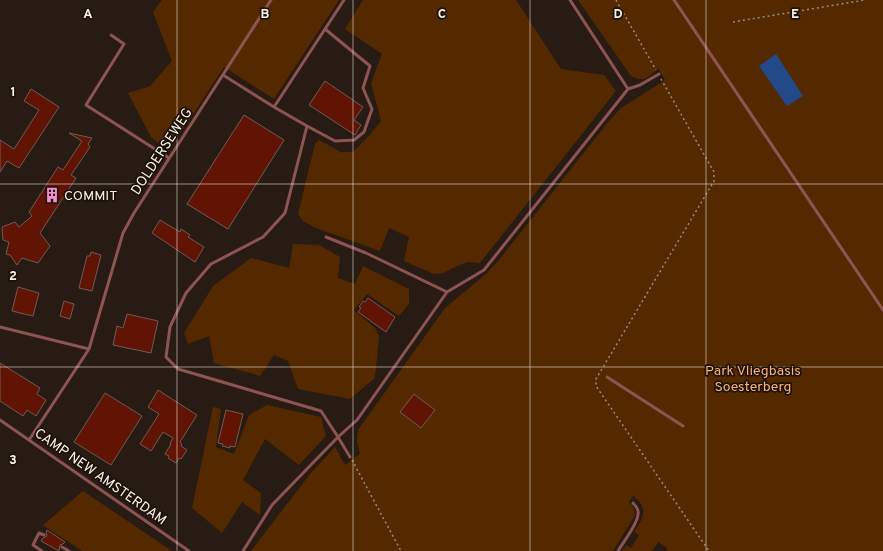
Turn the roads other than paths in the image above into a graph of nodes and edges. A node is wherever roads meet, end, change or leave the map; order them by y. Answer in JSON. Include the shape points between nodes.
{"nodes":[{"id":1,"x":271,"y":0,"type":"edge"},
{"id":2,"x":344,"y":0,"type":"edge"},
{"id":3,"x":570,"y":0,"type":"edge"},
{"id":4,"x":674,"y":0,"type":"edge"},
{"id":5,"x":325,"y":29,"type":"junction"},
{"id":6,"x":111,"y":35,"type":"dead end"},
{"id":7,"x":659,"y":74,"type":"road end"},
{"id":8,"x":223,"y":76,"type":"junction"},
{"id":9,"x":628,"y":89,"type":"junction"},
{"id":10,"x":274,"y":107,"type":"junction"},
{"id":11,"x":307,"y":126,"type":"junction"},
{"id":12,"x":170,"y":158,"type":"junction"},
{"id":13,"x":326,"y":237,"type":"dead end"},
{"id":14,"x":447,"y":292,"type":"junction"},
{"id":15,"x":883,"y":310,"type":"edge"},
{"id":16,"x":0,"y":327,"type":"edge"},
{"id":17,"x":88,"y":349,"type":"junction"},
{"id":18,"x":607,"y":377,"type":"dead end"},
{"id":19,"x":0,"y":420,"type":"edge"},
{"id":20,"x":683,"y":426,"type":"dead end"},
{"id":21,"x":338,"y":436,"type":"junction"},
{"id":22,"x":29,"y":440,"type":"junction"},
{"id":23,"x":350,"y":457,"type":"road end"},
{"id":24,"x":633,"y":503,"type":"dead end"},
{"id":25,"x":44,"y":536,"type":"dead end"},
{"id":26,"x":62,"y":546,"type":"dead end"},
{"id":27,"x":42,"y":551,"type":"edge"},
{"id":28,"x":69,"y":551,"type":"edge"},
{"id":29,"x":189,"y":551,"type":"edge"},
{"id":30,"x":243,"y":551,"type":"edge"},
{"id":31,"x":618,"y":551,"type":"edge"}],
"edges":[{"from":1,"to":8,"type":"lane","name":"DOLDERSEWEG"},
{"from":2,"to":5,"type":"lane"},
{"from":3,"to":9,"type":"lane"},
{"from":4,"to":15,"type":"lane"},
{"from":5,"to":10,"type":"lane"},
{"from":5,"to":11,"type":"lane","via":[[370,66],[363,88],[372,109],[364,132],[354,140],[335,141]]},
{"from":6,"to":12,"type":"lane","via":[[124,44],[86,105]]},
{"from":7,"to":9,"type":"lane","via":[[640,86]]},
{"from":8,"to":10,"type":"lane"},
{"from":8,"to":12,"type":"lane","name":"DOLDERSEWEG"},
{"from":9,"to":14,"type":"lane","via":[[484,270]]},
{"from":10,"to":11,"type":"lane"},
{"from":11,"to":21,"type":"lane","via":[[285,213],[263,238],[211,264],[186,293],[170,327],[166,357],[178,369],[321,411]]},
{"from":12,"to":17,"type":"lane","name":"DOLDERSEWEG","via":[[123,233]]},
{"from":13,"to":14,"type":"lane"},
{"from":14,"to":21,"type":"lane","via":[[357,420]]},
{"from":16,"to":17,"type":"lane"},
{"from":17,"to":22,"type":"lane","name":"DOLDERSEWEG"},
{"from":18,"to":20,"type":"lane"},
{"from":19,"to":22,"type":"lane","name":"CAMP NEW AMSTERDAM"},
{"from":21,"to":23,"type":"lane"},
{"from":21,"to":30,"type":"lane","via":[[272,505]]},
{"from":22,"to":29,"type":"lane","name":"CAMP NEW AMSTERDAM"},
{"from":24,"to":31,"type":"lane","via":[[639,515]]},
{"from":25,"to":27,"type":"lane","via":[[39,533],[33,545]]},
{"from":26,"to":28,"type":"lane"}]}
